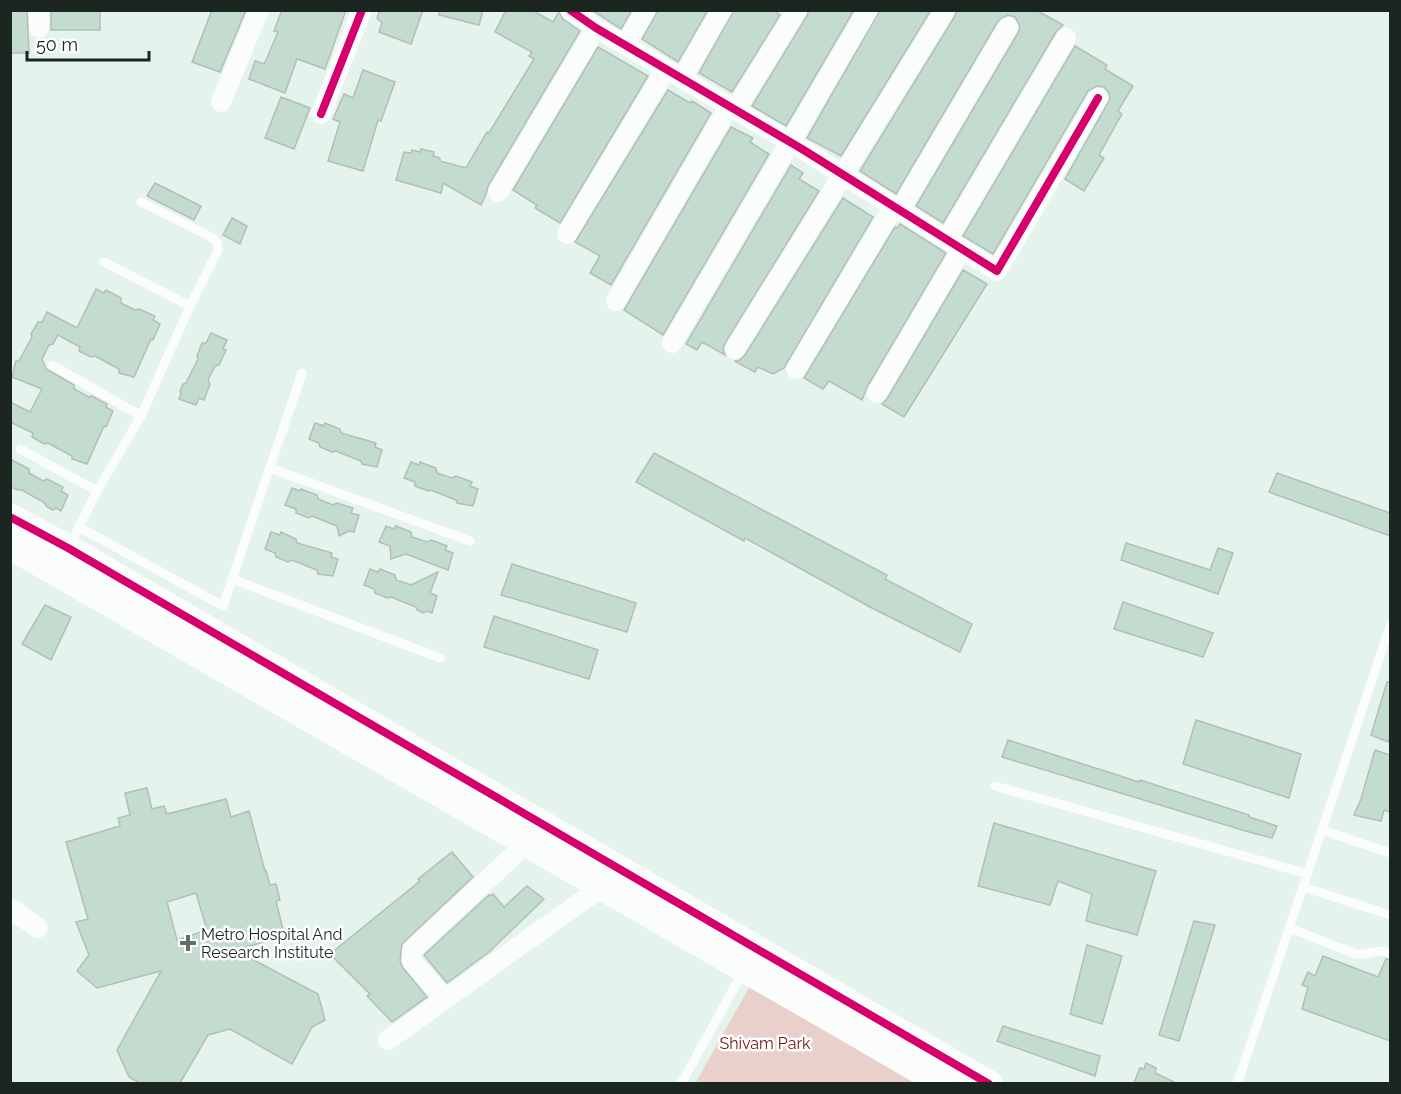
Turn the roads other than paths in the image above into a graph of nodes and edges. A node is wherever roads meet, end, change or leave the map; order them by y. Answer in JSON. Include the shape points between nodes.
{"nodes":[{"id":1,"x":259,"y":10,"type":"edge"},
{"id":2,"x":362,"y":10,"type":"edge"},
{"id":3,"x":570,"y":10,"type":"edge"},
{"id":4,"x":646,"y":10,"type":"edge"},
{"id":5,"x":722,"y":10,"type":"edge"},
{"id":6,"x":797,"y":10,"type":"edge"},
{"id":7,"x":868,"y":10,"type":"edge"},
{"id":8,"x":945,"y":10,"type":"edge"},
{"id":9,"x":1008,"y":27,"type":"dead end"},
{"id":10,"x":596,"y":28,"type":"junction"},
{"id":11,"x":1066,"y":38,"type":"dead end"},
{"id":12,"x":625,"y":45,"type":"junction"},
{"id":13,"x":674,"y":74,"type":"junction"},
{"id":14,"x":1098,"y":98,"type":"dead end"},
{"id":15,"x":221,"y":102,"type":"dead end"},
{"id":16,"x":732,"y":108,"type":"junction"},
{"id":17,"x":321,"y":114,"type":"dead end"},
{"id":18,"x":792,"y":143,"type":"junction"},
{"id":19,"x":842,"y":174,"type":"junction"},
{"id":20,"x":498,"y":192,"type":"dead end"},
{"id":21,"x":141,"y":202,"type":"dead end"},
{"id":22,"x":897,"y":208,"type":"junction"},
{"id":23,"x":567,"y":234,"type":"dead end"},
{"id":24,"x":954,"y":244,"type":"junction"},
{"id":25,"x":104,"y":262,"type":"dead end"},
{"id":26,"x":616,"y":301,"type":"dead end"},
{"id":27,"x":190,"y":306,"type":"junction"},
{"id":28,"x":672,"y":343,"type":"dead end"},
{"id":29,"x":735,"y":349,"type":"dead end"},
{"id":30,"x":52,"y":365,"type":"dead end"},
{"id":31,"x":796,"y":369,"type":"dead end"},
{"id":32,"x":302,"y":374,"type":"dead end"},
{"id":33,"x":878,"y":393,"type":"dead end"},
{"id":34,"x":141,"y":416,"type":"junction"},
{"id":35,"x":20,"y":449,"type":"dead end"},
{"id":36,"x":270,"y":468,"type":"junction"},
{"id":37,"x":97,"y":491,"type":"junction"},
{"id":38,"x":10,"y":517,"type":"edge"},
{"id":39,"x":74,"y":538,"type":"junction"},
{"id":40,"x":470,"y":541,"type":"dead end"},
{"id":41,"x":10,"y":546,"type":"edge"},
{"id":42,"x":232,"y":579,"type":"junction"},
{"id":43,"x":1390,"y":627,"type":"edge"},
{"id":44,"x":440,"y":658,"type":"dead end"},
{"id":45,"x":995,"y":786,"type":"dead end"},
{"id":46,"x":1322,"y":830,"type":"junction"},
{"id":47,"x":527,"y":843,"type":"junction"},
{"id":48,"x":1390,"y":853,"type":"edge"},
{"id":49,"x":1308,"y":874,"type":"junction"},
{"id":50,"x":603,"y":886,"type":"junction"},
{"id":51,"x":1303,"y":887,"type":"junction"},
{"id":52,"x":10,"y":908,"type":"edge"},
{"id":53,"x":1390,"y":915,"type":"edge"},
{"id":54,"x":39,"y":928,"type":"dead end"},
{"id":55,"x":1289,"y":928,"type":"junction"},
{"id":56,"x":1390,"y":953,"type":"edge"},
{"id":57,"x":745,"y":969,"type":"junction"},
{"id":58,"x":444,"y":999,"type":"junction"},
{"id":59,"x":388,"y":1040,"type":"dead end"},
{"id":60,"x":892,"y":1040,"type":"junction"},
{"id":61,"x":681,"y":1083,"type":"edge"},
{"id":62,"x":944,"y":1083,"type":"edge"},
{"id":63,"x":989,"y":1083,"type":"edge"},
{"id":64,"x":1237,"y":1083,"type":"edge"}],
"edges":[{"from":1,"to":15,"type":"street"},
{"from":2,"to":17,"type":"street"},
{"from":3,"to":10,"type":"street"},
{"from":4,"to":12,"type":"street"},
{"from":5,"to":13,"type":"street"},
{"from":6,"to":16,"type":"street"},
{"from":7,"to":18,"type":"street"},
{"from":8,"to":19,"type":"street"},
{"from":9,"to":22,"type":"street"},
{"from":10,"to":12,"type":"street"},
{"from":10,"to":20,"type":"street"},
{"from":11,"to":24,"type":"street"},
{"from":12,"to":13,"type":"street"},
{"from":13,"to":16,"type":"street"},
{"from":13,"to":23,"type":"street"},
{"from":14,"to":24,"type":"street","via":[[997,271]]},
{"from":16,"to":18,"type":"street"},
{"from":16,"to":26,"type":"street"},
{"from":18,"to":19,"type":"street"},
{"from":18,"to":28,"type":"street"},
{"from":19,"to":22,"type":"street"},
{"from":19,"to":29,"type":"street"},
{"from":21,"to":27,"type":"lane","via":[[217,242],[218,250]]},
{"from":22,"to":24,"type":"street"},
{"from":22,"to":31,"type":"street"},
{"from":24,"to":33,"type":"street"},
{"from":25,"to":27,"type":"lane"},
{"from":27,"to":34,"type":"lane"},
{"from":30,"to":34,"type":"lane"},
{"from":32,"to":36,"type":"lane"},
{"from":34,"to":37,"type":"lane"},
{"from":35,"to":37,"type":"lane"},
{"from":36,"to":40,"type":"lane"},
{"from":36,"to":42,"type":"lane"},
{"from":37,"to":39,"type":"lane"},
{"from":38,"to":39,"type":"street"},
{"from":39,"to":42,"type":"lane","via":[[223,606]]},
{"from":39,"to":60,"type":"street"},
{"from":41,"to":47,"type":"street"},
{"from":42,"to":44,"type":"lane"},
{"from":43,"to":46,"type":"lane"},
{"from":45,"to":49,"type":"lane"},
{"from":46,"to":48,"type":"lane"},
{"from":46,"to":49,"type":"lane"},
{"from":47,"to":50,"type":"street"},
{"from":47,"to":58,"type":"street","via":[[412,951],[412,961]]},
{"from":49,"to":51,"type":"lane"},
{"from":50,"to":57,"type":"street"},
{"from":50,"to":58,"type":"street"},
{"from":51,"to":53,"type":"lane"},
{"from":51,"to":55,"type":"lane"},
{"from":52,"to":54,"type":"street"},
{"from":55,"to":56,"type":"lane","via":[[1356,954],[1381,950]]},
{"from":55,"to":64,"type":"lane"},
{"from":57,"to":60,"type":"street"},
{"from":57,"to":61,"type":"lane"},
{"from":58,"to":59,"type":"street"},
{"from":60,"to":62,"type":"street"},
{"from":60,"to":63,"type":"street"}]}
